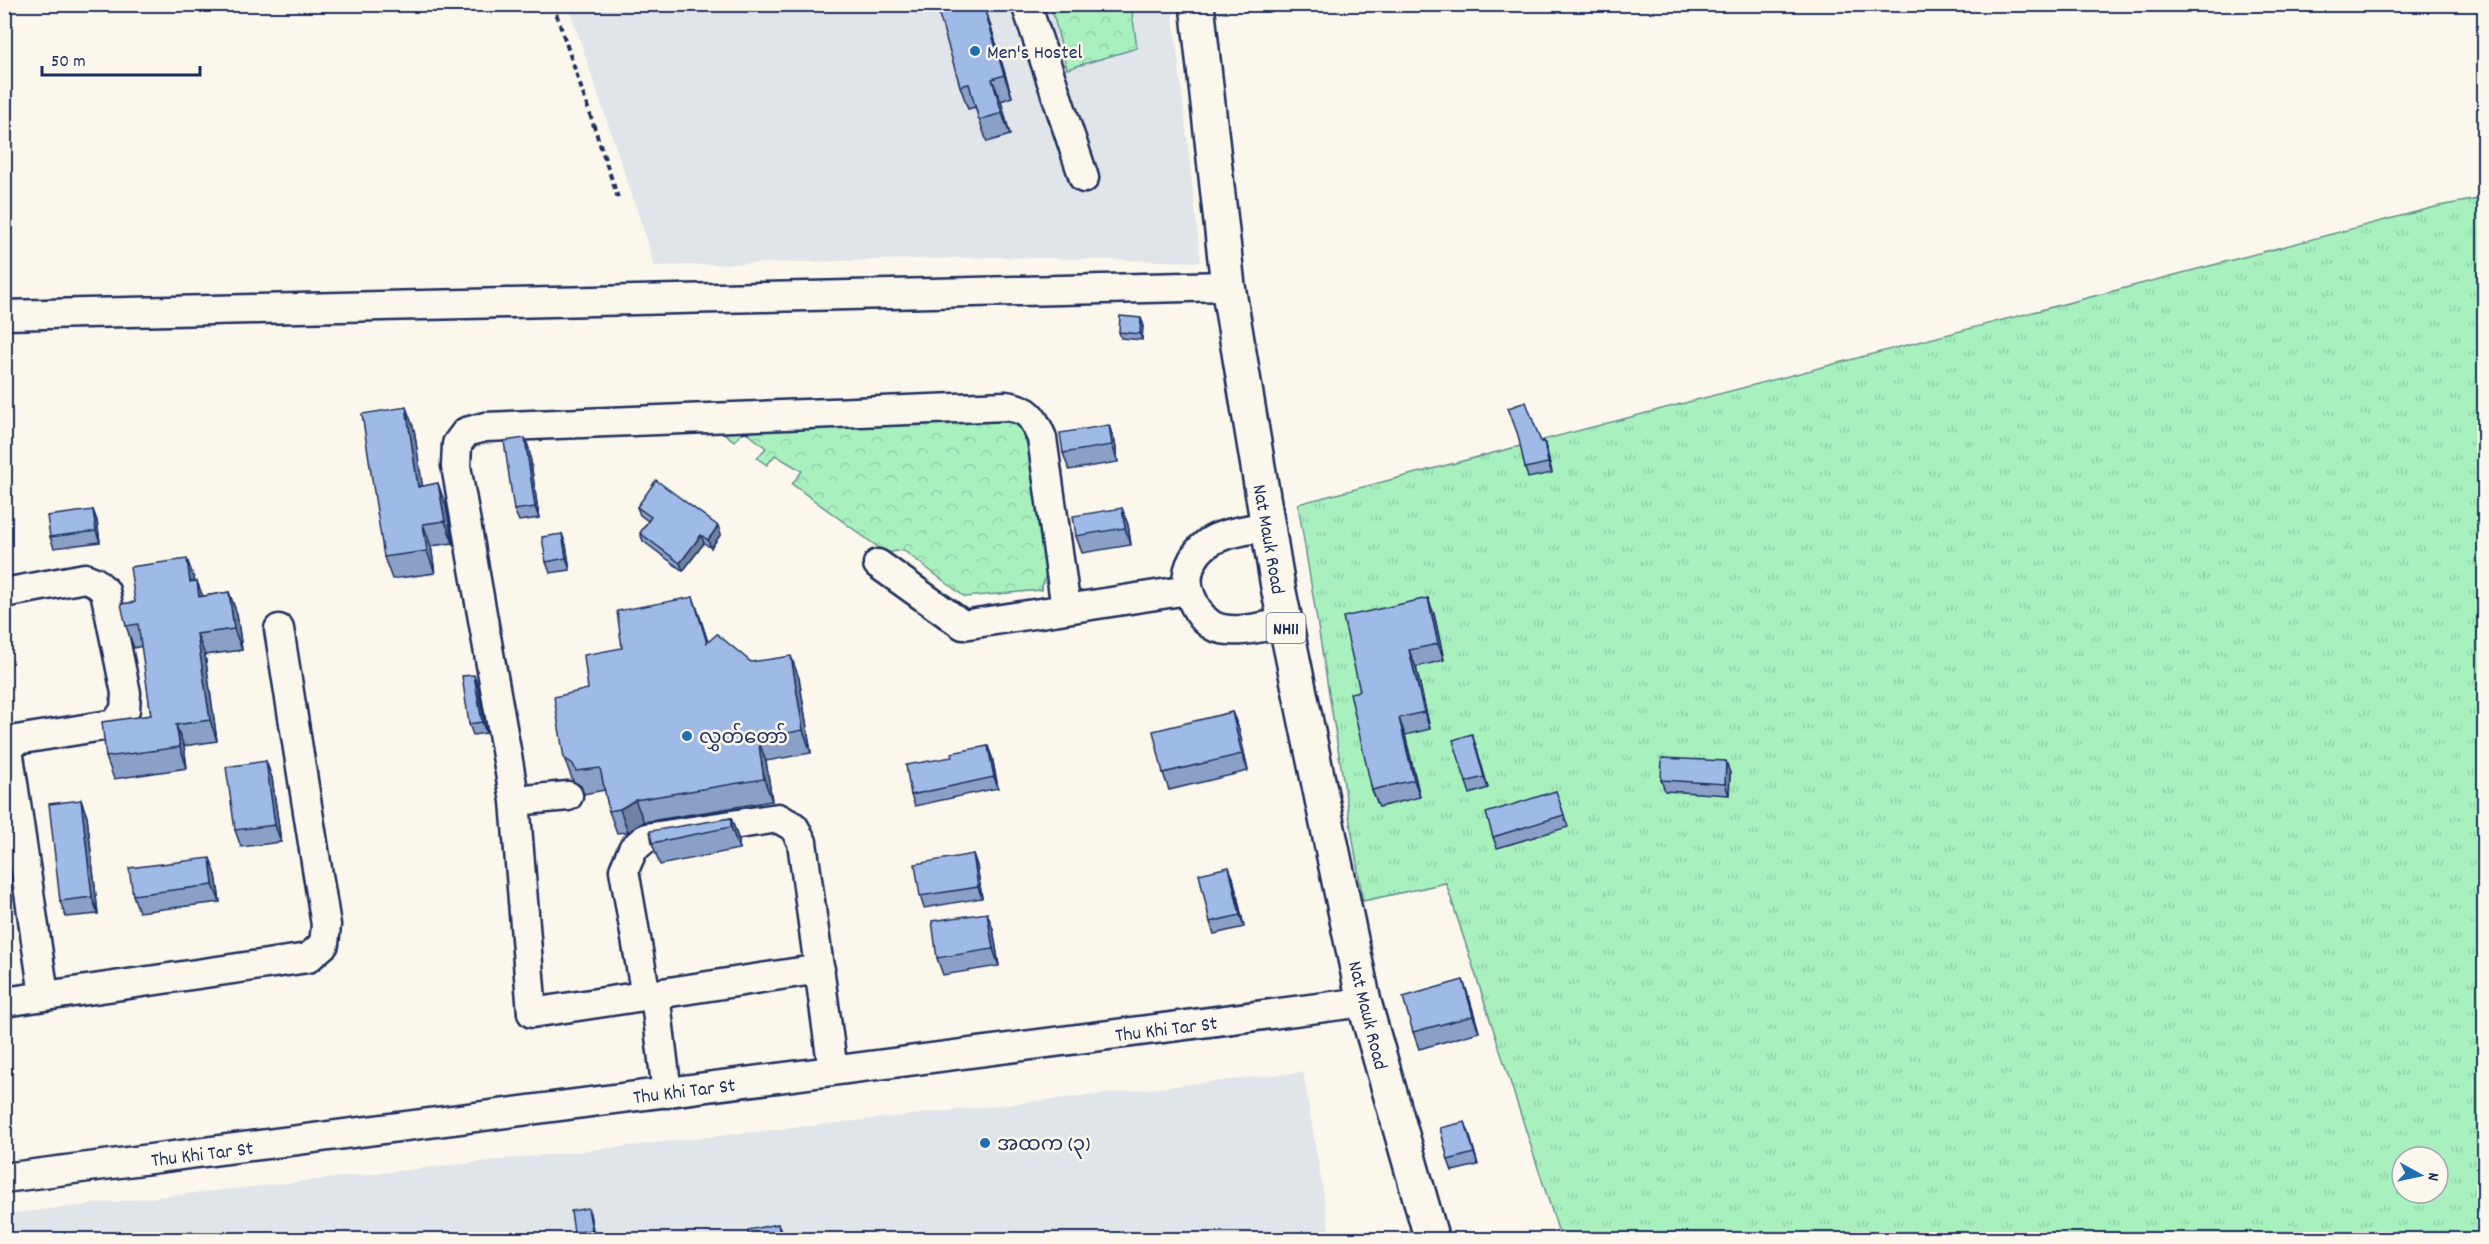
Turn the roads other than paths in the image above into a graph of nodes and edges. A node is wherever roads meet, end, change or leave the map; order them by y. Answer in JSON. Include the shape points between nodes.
{"nodes":[{"id":1,"x":1026,"y":4,"type":"edge"},
{"id":2,"x":1197,"y":4,"type":"edge"},
{"id":3,"x":1084,"y":178,"type":"dead end"},
{"id":4,"x":1228,"y":286,"type":"junction"},
{"id":5,"x":4,"y":315,"type":"edge"},
{"id":6,"x":1268,"y":526,"type":"junction"},
{"id":7,"x":878,"y":564,"type":"dead end"},
{"id":8,"x":1188,"y":590,"type":"junction"},
{"id":9,"x":4,"y":593,"type":"edge"},
{"id":10,"x":1066,"y":609,"type":"junction"},
{"id":11,"x":1285,"y":624,"type":"junction"},
{"id":12,"x":279,"y":629,"type":"dead end"},
{"id":13,"x":6,"y":742,"type":"edge"},
{"id":14,"x":568,"y":796,"type":"dead end"},
{"id":15,"x":515,"y":801,"type":"junction"},
{"id":16,"x":820,"y":969,"type":"junction"},
{"id":17,"x":44,"y":995,"type":"junction"},
{"id":18,"x":651,"y":995,"type":"junction"},
{"id":19,"x":4,"y":1002,"type":"edge"},
{"id":20,"x":1364,"y":1002,"type":"junction"},
{"id":21,"x":833,"y":1071,"type":"junction"},
{"id":22,"x":667,"y":1093,"type":"junction"},
{"id":23,"x":4,"y":1178,"type":"edge"},
{"id":24,"x":1432,"y":1239,"type":"edge"}],
"edges":[{"from":1,"to":3,"type":"street"},
{"from":2,"to":4,"type":"highway","name":"Nat Mauk Road","number":"NH11"},
{"from":4,"to":5,"type":"street"},
{"from":4,"to":6,"type":"highway","name":"Nat Mauk Road","number":"NH11"},
{"from":6,"to":8,"type":"street","via":[[1221,536],[1200,549],[1189,567]]},
{"from":6,"to":11,"type":"highway","name":"Nat Mauk Road","number":"NH11"},
{"from":7,"to":10,"type":"street","via":[[963,625]]},
{"from":8,"to":10,"type":"street"},
{"from":8,"to":11,"type":"street","via":[[1196,610],[1212,626],[1234,630]]},
{"from":9,"to":13,"type":"street","via":[[85,578],[95,582],[105,591],[126,693],[125,710],[114,724]]},
{"from":10,"to":15,"type":"street","via":[[1042,438],[1035,421],[1023,408],[485,427],[466,432],[457,444],[456,466]]},
{"from":11,"to":20,"type":"highway","name":"Nat Mauk Road","number":"NH11"},
{"from":12,"to":17,"type":"street","via":[[326,925],[324,944],[308,958]]},
{"from":13,"to":17,"type":"street"},
{"from":14,"to":15,"type":"street"},
{"from":15,"to":18,"type":"street","via":[[532,1013]]},
{"from":16,"to":18,"type":"street"},
{"from":16,"to":18,"type":"street","via":[[802,842],[795,827],[778,818],[646,838],[633,849],[624,870]]},
{"from":16,"to":21,"type":"street"},
{"from":17,"to":19,"type":"street"},
{"from":18,"to":22,"type":"street"},
{"from":20,"to":21,"type":"street","name":"Thu Khi Tar St"},
{"from":20,"to":24,"type":"highway","name":"Nat Mauk Road","number":"NH11"},
{"from":21,"to":22,"type":"street","name":"Thu Khi Tar St"},
{"from":22,"to":23,"type":"street","name":"Thu Khi Tar St"}]}
